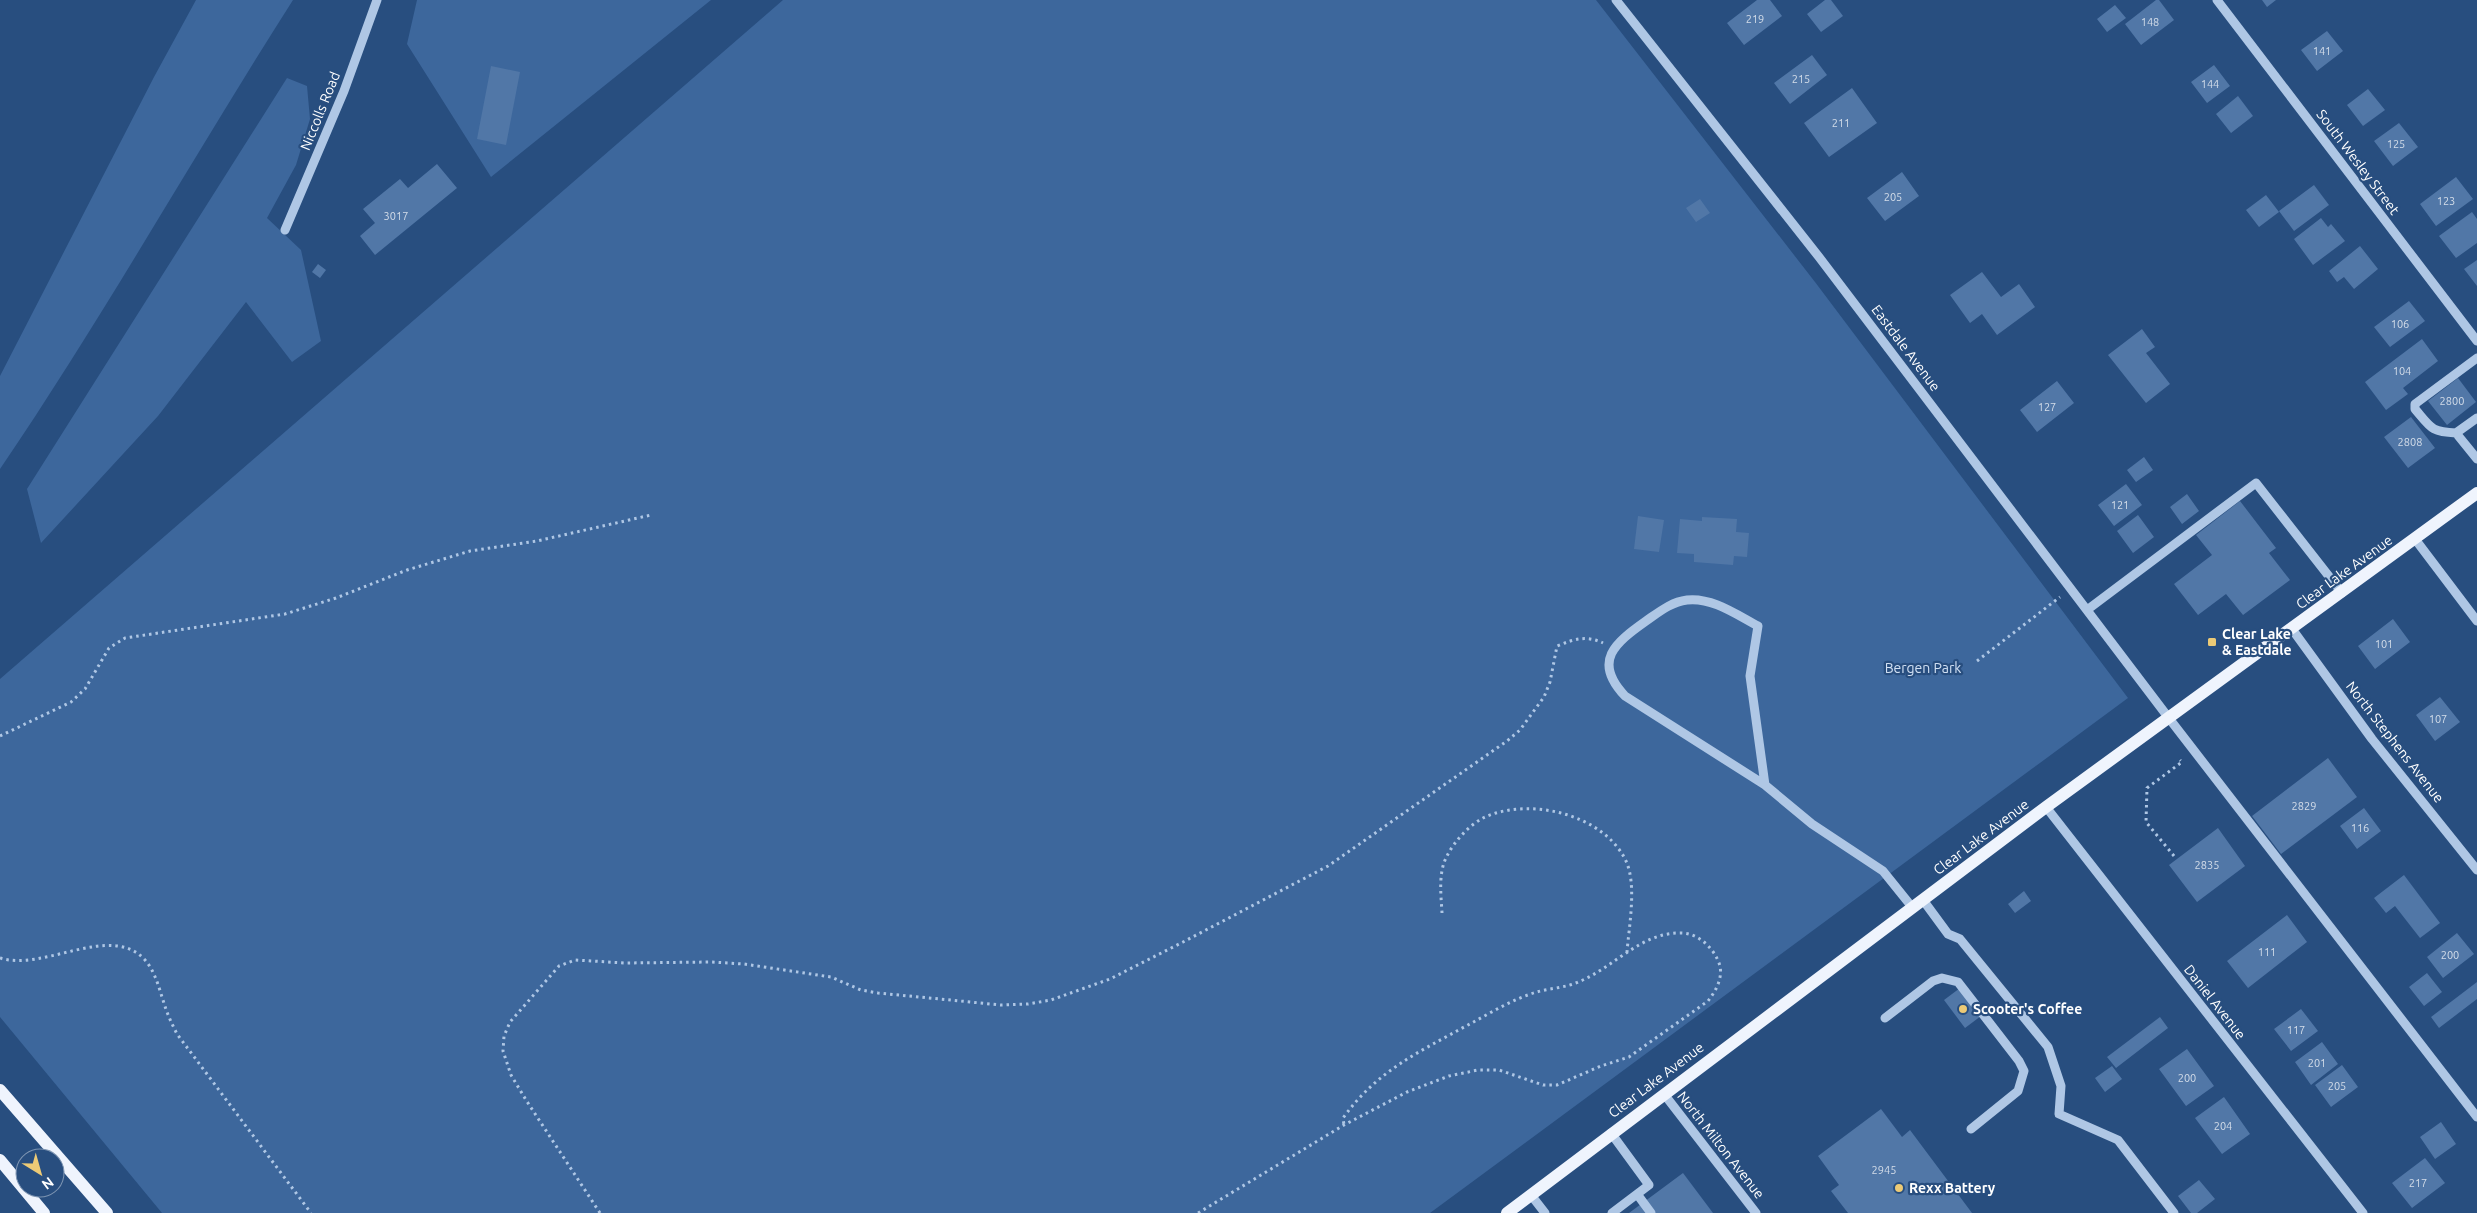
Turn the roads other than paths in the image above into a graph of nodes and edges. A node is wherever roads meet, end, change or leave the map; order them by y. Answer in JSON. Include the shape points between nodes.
{"nodes":[{"id":1,"x":377,"y":0,"type":"edge"},
{"id":2,"x":1616,"y":0,"type":"edge"},
{"id":3,"x":2216,"y":0,"type":"edge"},
{"id":4,"x":285,"y":230,"type":"dead end"},
{"id":5,"x":2477,"y":341,"type":"edge"},
{"id":6,"x":2477,"y":358,"type":"edge"},
{"id":7,"x":2477,"y":418,"type":"edge"},
{"id":8,"x":2456,"y":432,"type":"junction"},
{"id":9,"x":2477,"y":459,"type":"edge"},
{"id":10,"x":2477,"y":493,"type":"edge"},
{"id":11,"x":2415,"y":539,"type":"junction"},
{"id":12,"x":2342,"y":593,"type":"junction"},
{"id":13,"x":2087,"y":610,"type":"junction"},
{"id":14,"x":2477,"y":621,"type":"edge"},
{"id":15,"x":2292,"y":629,"type":"junction"},
{"id":16,"x":2168,"y":717,"type":"junction"},
{"id":17,"x":1765,"y":785,"type":"junction"},
{"id":18,"x":2046,"y":807,"type":"junction"},
{"id":19,"x":2477,"y":870,"type":"edge"},
{"id":20,"x":1917,"y":903,"type":"junction"},
{"id":21,"x":1885,"y":1018,"type":"dead end"},
{"id":22,"x":0,"y":1090,"type":"edge"},
{"id":23,"x":1664,"y":1094,"type":"junction"},
{"id":24,"x":2477,"y":1118,"type":"edge"},
{"id":25,"x":1971,"y":1129,"type":"dead end"},
{"id":26,"x":1611,"y":1134,"type":"junction"},
{"id":27,"x":0,"y":1160,"type":"edge"},
{"id":28,"x":1638,"y":1194,"type":"junction"},
{"id":29,"x":1531,"y":1195,"type":"junction"},
{"id":30,"x":44,"y":1213,"type":"edge"},
{"id":31,"x":107,"y":1213,"type":"edge"},
{"id":32,"x":1507,"y":1213,"type":"edge"},
{"id":33,"x":1545,"y":1213,"type":"edge"},
{"id":34,"x":1612,"y":1213,"type":"edge"},
{"id":35,"x":1651,"y":1213,"type":"edge"},
{"id":36,"x":1756,"y":1213,"type":"edge"},
{"id":37,"x":2174,"y":1213,"type":"edge"},
{"id":38,"x":2362,"y":1213,"type":"edge"}],
"edges":[{"from":1,"to":4,"type":"street","name":"Niccolls Road","via":[[344,91]]},
{"from":2,"to":13,"type":"street","name":"Eastdale Avenue","via":[[1819,256]]},
{"from":3,"to":5,"type":"street","name":"South Wesley Street"},
{"from":6,"to":8,"type":"street","via":[[2415,404],[2415,409],[2430,428],[2439,432]]},
{"from":7,"to":8,"type":"street"},
{"from":8,"to":9,"type":"street"},
{"from":10,"to":11,"type":"main road","name":"Clear Lake Avenue"},
{"from":11,"to":12,"type":"main road","name":"Clear Lake Avenue"},
{"from":11,"to":14,"type":"street"},
{"from":12,"to":13,"type":"street","via":[[2256,483]]},
{"from":12,"to":15,"type":"main road","name":"Clear Lake Avenue"},
{"from":13,"to":16,"type":"street","name":"Eastdale Avenue"},
{"from":15,"to":16,"type":"main road","name":"Clear Lake Avenue"},
{"from":15,"to":19,"type":"street","name":"North Stephens Avenue","via":[[2372,739]]},
{"from":16,"to":18,"type":"main road","name":"Clear Lake Avenue"},
{"from":16,"to":24,"type":"street","name":"Eastdale Avenue"},
{"from":17,"to":17,"type":"street","via":[[1625,696],[1613,683],[1609,670],[1615,648],[1624,637],[1670,604],[1687,600],[1706,602],[1758,626],[1750,676]]},
{"from":17,"to":20,"type":"street","via":[[1812,824],[1883,871]]},
{"from":18,"to":20,"type":"main road","name":"Clear Lake Avenue"},
{"from":18,"to":38,"type":"street","name":"Daniel Avenue"},
{"from":20,"to":23,"type":"main road","name":"Clear Lake Avenue"},
{"from":20,"to":37,"type":"street","via":[[1948,934],[1960,939],[2048,1047],[2061,1086],[2059,1114],[2118,1140]]},
{"from":21,"to":25,"type":"street","via":[[1933,981],[1942,978],[1958,982],[2024,1071],[2018,1091]]},
{"from":22,"to":31,"type":"main road"},
{"from":23,"to":26,"type":"main road","name":"Clear Lake Avenue"},
{"from":23,"to":36,"type":"street","name":"North Milton Avenue"},
{"from":26,"to":28,"type":"street","via":[[1649,1185]]},
{"from":26,"to":29,"type":"main road","name":"Clear Lake Avenue"},
{"from":27,"to":30,"type":"main road"},
{"from":28,"to":34,"type":"street"},
{"from":28,"to":35,"type":"street"},
{"from":29,"to":32,"type":"main road","name":"Clear Lake Avenue"},
{"from":29,"to":33,"type":"street"}]}
